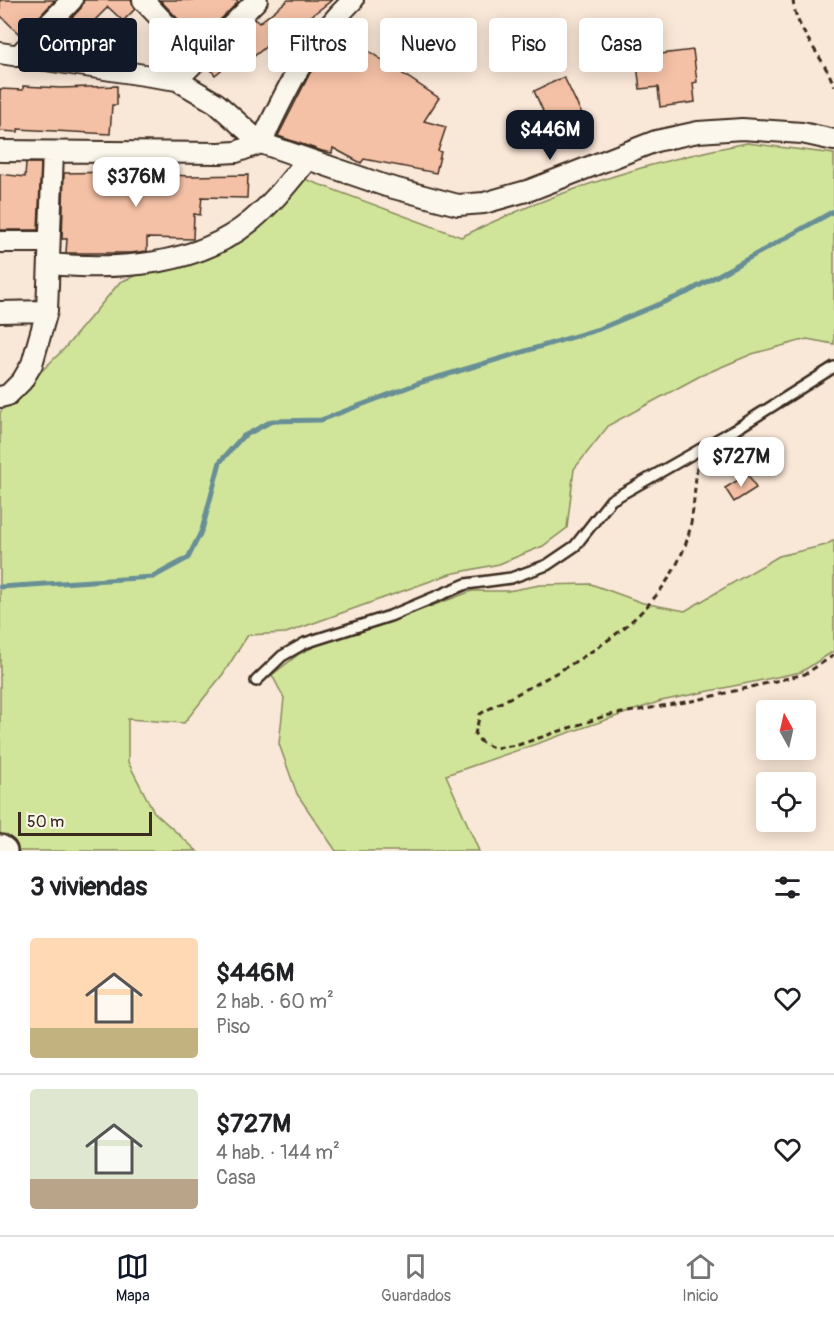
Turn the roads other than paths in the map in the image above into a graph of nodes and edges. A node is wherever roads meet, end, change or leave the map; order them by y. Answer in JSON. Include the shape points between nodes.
{"nodes":[{"id":1,"x":72,"y":0,"type":"edge"},
{"id":2,"x":143,"y":0,"type":"edge"},
{"id":3,"x":257,"y":0,"type":"edge"},
{"id":4,"x":352,"y":0,"type":"edge"},
{"id":5,"x":160,"y":18,"type":"edge"},
{"id":6,"x":239,"y":18,"type":"edge"},
{"id":7,"x":9,"y":54,"type":"edge"},
{"id":8,"x":185,"y":72,"type":"edge"},
{"id":9,"x":177,"y":80,"type":"junction"},
{"id":10,"x":834,"y":140,"type":"edge"},
{"id":11,"x":261,"y":143,"type":"junction"},
{"id":12,"x":0,"y":151,"type":"edge"},
{"id":13,"x":53,"y":152,"type":"junction"},
{"id":14,"x":307,"y":160,"type":"junction"},
{"id":15,"x":0,"y":242,"type":"edge"},
{"id":16,"x":49,"y":242,"type":"junction"},
{"id":17,"x":50,"y":264,"type":"junction"},
{"id":18,"x":47,"y":311,"type":"junction"},
{"id":19,"x":0,"y":312,"type":"edge"},
{"id":20,"x":834,"y":367,"type":"edge"},
{"id":21,"x":0,"y":397,"type":"edge"},
{"id":22,"x":256,"y":681,"type":"dead end"}],
"edges":[{"from":1,"to":7,"type":"street"},
{"from":2,"to":5,"type":"street"},
{"from":3,"to":6,"type":"street"},
{"from":4,"to":11,"type":"street","via":[[315,40]]},
{"from":7,"to":9,"type":"street"},
{"from":8,"to":9,"type":"street"},
{"from":9,"to":11,"type":"street","via":[[216,103]]},
{"from":10,"to":14,"type":"street","via":[[802,133],[742,129],[698,132],[656,141],[530,190],[484,203],[458,205]]},
{"from":11,"to":13,"type":"street","via":[[219,153]]},
{"from":11,"to":14,"type":"street"},
{"from":12,"to":13,"type":"street"},
{"from":13,"to":16,"type":"street"},
{"from":14,"to":17,"type":"street","via":[[250,222],[219,241],[139,266]]},
{"from":15,"to":16,"type":"street"},
{"from":16,"to":17,"type":"street"},
{"from":17,"to":18,"type":"street"},
{"from":18,"to":19,"type":"street"},
{"from":18,"to":21,"type":"street","via":[[32,364],[22,381],[8,395]]},
{"from":20,"to":22,"type":"lane","via":[[611,500],[575,546],[548,565],[511,578],[466,584],[390,616],[305,643],[282,656]]}]}
